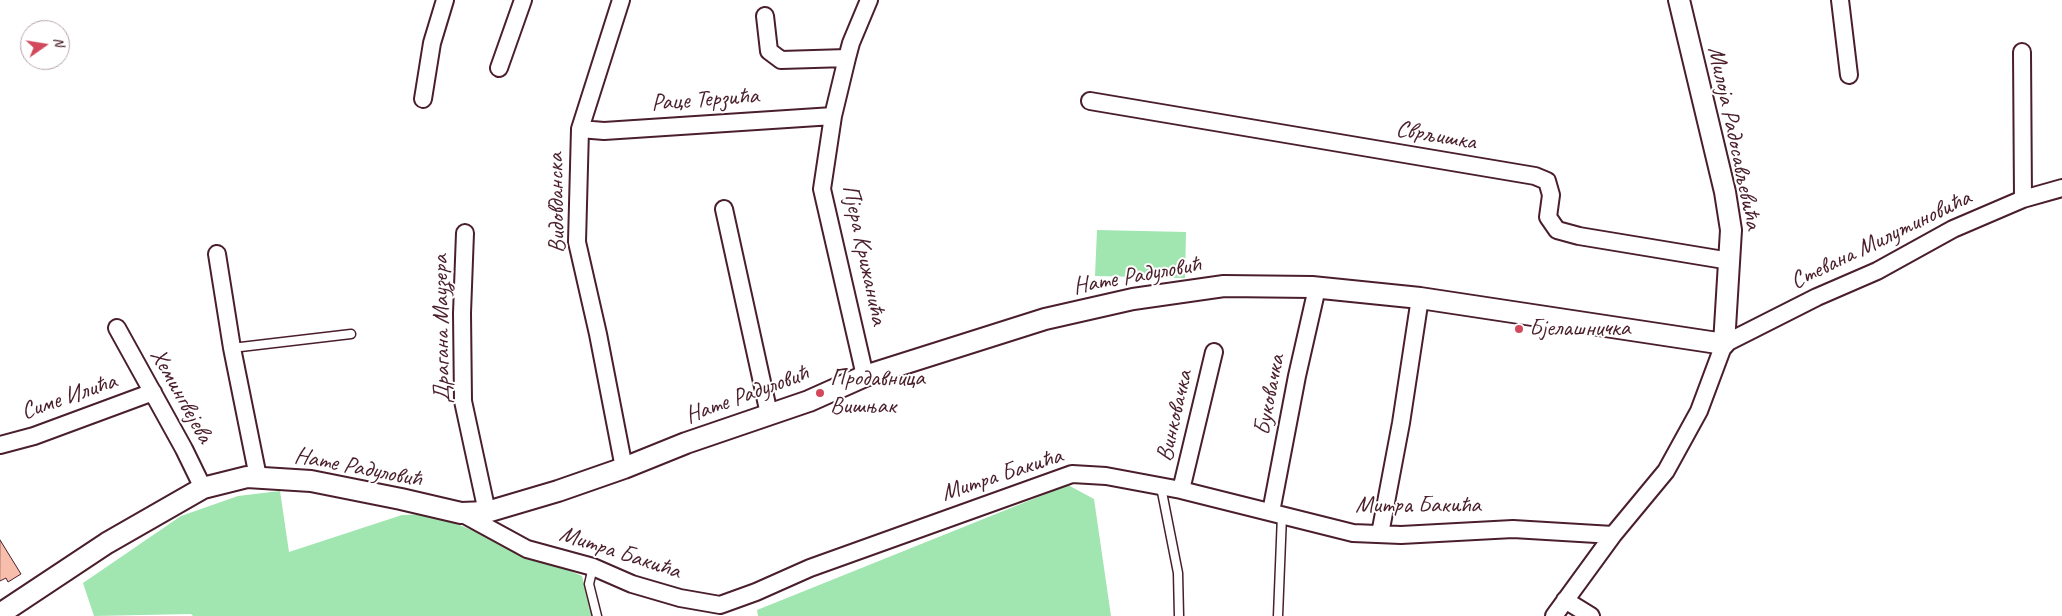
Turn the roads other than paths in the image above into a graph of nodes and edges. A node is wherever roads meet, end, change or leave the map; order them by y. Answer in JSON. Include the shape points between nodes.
{"nodes":[{"id":1,"x":445,"y":0,"type":"edge"},
{"id":2,"x":523,"y":0,"type":"edge"},
{"id":3,"x":621,"y":0,"type":"edge"},
{"id":4,"x":870,"y":0,"type":"edge"},
{"id":5,"x":1679,"y":0,"type":"edge"},
{"id":6,"x":1840,"y":0,"type":"edge"},
{"id":7,"x":765,"y":16,"type":"dead end"},
{"id":8,"x":2022,"y":52,"type":"dead end"},
{"id":9,"x":847,"y":58,"type":"junction"},
{"id":10,"x":499,"y":68,"type":"dead end"},
{"id":11,"x":1849,"y":75,"type":"dead end"},
{"id":12,"x":423,"y":99,"type":"dead end"},
{"id":13,"x":1090,"y":101,"type":"dead end"},
{"id":14,"x":833,"y":116,"type":"junction"},
{"id":15,"x":580,"y":129,"type":"junction"},
{"id":16,"x":2062,"y":188,"type":"edge"},
{"id":17,"x":2023,"y":199,"type":"junction"},
{"id":18,"x":724,"y":209,"type":"dead end"},
{"id":19,"x":465,"y":233,"type":"dead end"},
{"id":20,"x":217,"y":254,"type":"dead end"},
{"id":21,"x":1730,"y":261,"type":"junction"},
{"id":22,"x":1317,"y":288,"type":"junction"},
{"id":23,"x":1420,"y":298,"type":"junction"},
{"id":24,"x":117,"y":328,"type":"dead end"},
{"id":25,"x":350,"y":334,"type":"dead end"},
{"id":26,"x":1724,"y":344,"type":"junction"},
{"id":27,"x":232,"y":348,"type":"junction"},
{"id":28,"x":1214,"y":352,"type":"dead end"},
{"id":29,"x":865,"y":376,"type":"junction"},
{"id":30,"x":153,"y":392,"type":"junction"},
{"id":31,"x":769,"y":414,"type":"junction"},
{"id":32,"x":0,"y":445,"type":"edge"},
{"id":33,"x":624,"y":468,"type":"junction"},
{"id":34,"x":258,"y":476,"type":"junction"},
{"id":35,"x":1161,"y":486,"type":"junction"},
{"id":36,"x":203,"y":488,"type":"junction"},
{"id":37,"x":1181,"y":490,"type":"junction"},
{"id":38,"x":487,"y":512,"type":"junction"},
{"id":39,"x":461,"y":513,"type":"junction"},
{"id":40,"x":1276,"y":514,"type":"junction"},
{"id":41,"x":1380,"y":534,"type":"junction"},
{"id":42,"x":1613,"y":534,"type":"junction"},
{"id":43,"x":593,"y":567,"type":"junction"},
{"id":44,"x":1566,"y":600,"type":"junction"},
{"id":45,"x":0,"y":614,"type":"edge"},
{"id":46,"x":597,"y":616,"type":"edge"},
{"id":47,"x":1179,"y":616,"type":"edge"},
{"id":48,"x":1278,"y":616,"type":"edge"},
{"id":49,"x":1554,"y":616,"type":"edge"},
{"id":50,"x":1591,"y":616,"type":"edge"}],
"edges":[{"from":1,"to":12,"type":"street","via":[[432,43]]},
{"from":2,"to":10,"type":"street"},
{"from":3,"to":15,"type":"street","name":"Видовданска"},
{"from":4,"to":9,"type":"street","name":"Пјера Крижанића"},
{"from":5,"to":21,"type":"street","name":"Милоја Радосављевића","via":[[1725,192],[1731,230]]},
{"from":6,"to":11,"type":"street"},
{"from":7,"to":9,"type":"street","via":[[769,51],[781,60]]},
{"from":8,"to":17,"type":"street"},
{"from":9,"to":14,"type":"street","name":"Пјера Крижанића"},
{"from":13,"to":21,"type":"street","name":"Сврљишка","via":[[1535,176],[1547,181],[1551,195],[1548,217],[1557,230]]},
{"from":14,"to":15,"type":"street","name":"Раце Терзића","via":[[604,131]]},
{"from":14,"to":29,"type":"street","name":"Пјера Крижанића","via":[[822,188]]},
{"from":15,"to":33,"type":"street","name":"Видовданска","via":[[577,242]]},
{"from":16,"to":17,"type":"street","name":"Стевана Милутиновића"},
{"from":17,"to":26,"type":"street","name":"Стевана Милутиновића","via":[[1953,229],[1877,271]]},
{"from":18,"to":31,"type":"street"},
{"from":19,"to":38,"type":"street","name":"Драгана Маузера","via":[[463,401]]},
{"from":20,"to":27,"type":"street"},
{"from":21,"to":26,"type":"street","name":"Милоја Радосављевића"},
{"from":22,"to":23,"type":"street","name":"Нате Радуловић"},
{"from":22,"to":29,"type":"street","name":"Нате Радуловић","via":[[1224,286],[1134,298],[1045,319]]},
{"from":22,"to":40,"type":"street","name":"Буковачка","via":[[1297,376]]},
{"from":23,"to":26,"type":"street","name":"Нате Радуловић"},
{"from":23,"to":41,"type":"street"},
{"from":24,"to":30,"type":"street","name":"Хемингвејева"},
{"from":25,"to":27,"type":"lane"},
{"from":26,"to":42,"type":"street","name":"Милоја Радосављевића","via":[[1699,411],[1666,471]]},
{"from":27,"to":34,"type":"street"},
{"from":28,"to":37,"type":"street","name":"Винковачка"},
{"from":29,"to":31,"type":"street","name":"Нате Радуловић","via":[[810,401]]},
{"from":30,"to":32,"type":"street","name":"Симе Илића","via":[[34,436]]},
{"from":30,"to":36,"type":"street","name":"Хемингвејева"},
{"from":31,"to":33,"type":"street","name":"Нате Радуловић"},
{"from":33,"to":38,"type":"street","name":"Нате Радуловић"},
{"from":34,"to":36,"type":"street","name":"Нате Радуловић"},
{"from":34,"to":39,"type":"street","name":"Нате Радуловић","via":[[311,481]]},
{"from":35,"to":37,"type":"street","name":"Митра Бакића"},
{"from":35,"to":43,"type":"street","name":"Митра Бакића","via":[[1106,476],[1072,474],[819,564],[720,605],[651,590]]},
{"from":35,"to":47,"type":"lane","via":[[1178,573]]},
{"from":36,"to":45,"type":"street","name":"Нате Радуловић","via":[[107,543]]},
{"from":37,"to":40,"type":"street","name":"Митра Бакића"},
{"from":38,"to":39,"type":"street","name":"Нате Радуловић"},
{"from":39,"to":43,"type":"street","name":"Митра Бакића","via":[[527,549]]},
{"from":40,"to":41,"type":"street","name":"Митра Бакића","via":[[1353,533]]},
{"from":40,"to":48,"type":"lane"},
{"from":41,"to":42,"type":"street","name":"Митра Бакића","via":[[1513,529]]},
{"from":42,"to":44,"type":"street","name":"Милоја Радосављевића"},
{"from":43,"to":46,"type":"lane","via":[[589,584]]},
{"from":44,"to":49,"type":"street","name":"Милоја Радосављевића"},
{"from":44,"to":50,"type":"street"}]}
